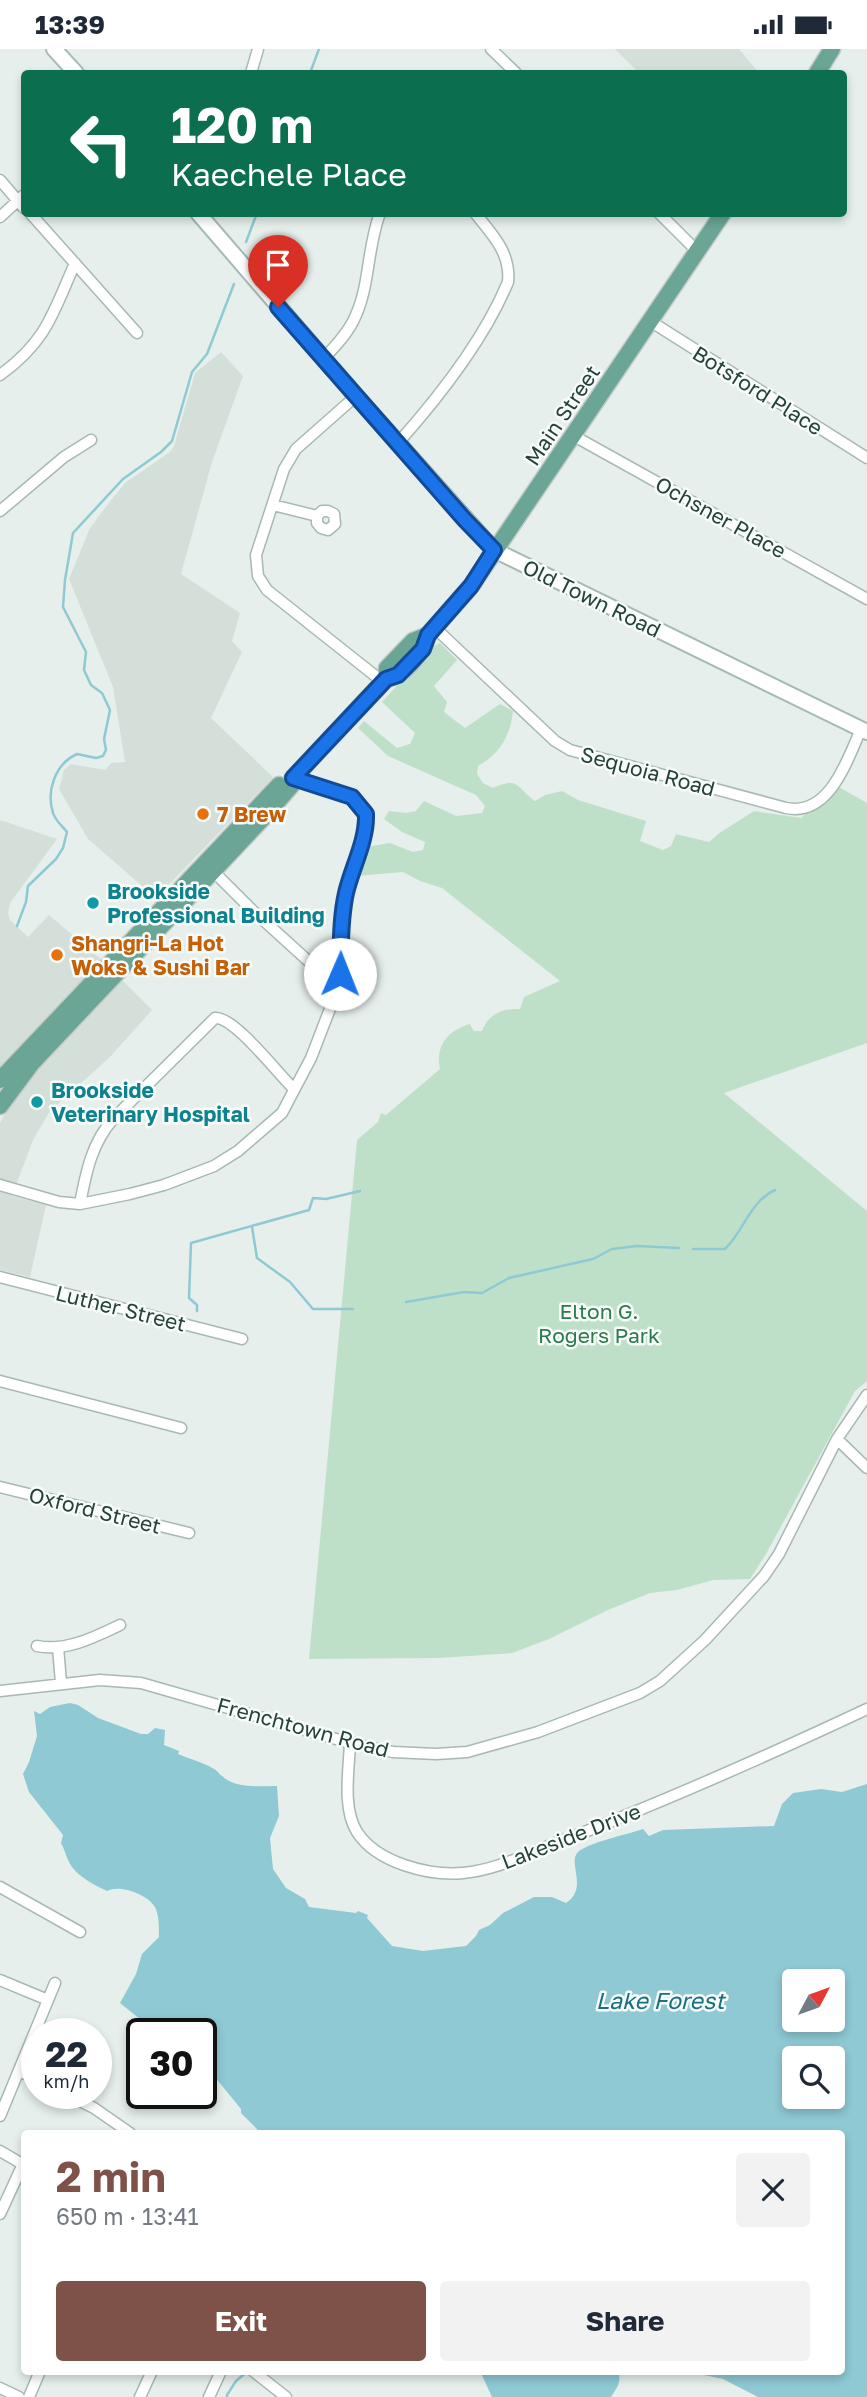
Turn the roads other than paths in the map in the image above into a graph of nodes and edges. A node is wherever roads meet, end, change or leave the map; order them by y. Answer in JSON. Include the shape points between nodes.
{"nodes":[{"id":1,"x":54,"y":49,"type":"edge"},
{"id":2,"x":258,"y":49,"type":"edge"},
{"id":3,"x":491,"y":49,"type":"edge"},
{"id":4,"x":832,"y":49,"type":"edge"},
{"id":5,"x":73,"y":70,"type":"edge"},
{"id":6,"x":252,"y":70,"type":"edge"},
{"id":7,"x":513,"y":70,"type":"edge"},
{"id":8,"x":819,"y":70,"type":"edge"},
{"id":9,"x":0,"y":180,"type":"edge"},
{"id":10,"x":21,"y":200,"type":"edge"},
{"id":11,"x":21,"y":202,"type":"edge"},
{"id":12,"x":0,"y":217,"type":"edge"},
{"id":13,"x":34,"y":217,"type":"edge"},
{"id":14,"x":204,"y":217,"type":"edge"},
{"id":15,"x":379,"y":217,"type":"edge"},
{"id":16,"x":478,"y":217,"type":"edge"},
{"id":17,"x":663,"y":217,"type":"edge"},
{"id":18,"x":720,"y":217,"type":"edge"},
{"id":19,"x":697,"y":251,"type":"junction"},
{"id":20,"x":75,"y":263,"type":"junction"},
{"id":21,"x":650,"y":321,"type":"junction"},
{"id":22,"x":137,"y":333,"type":"dead end"},
{"id":23,"x":323,"y":359,"type":"junction"},
{"id":24,"x":0,"y":375,"type":"edge"},
{"id":25,"x":356,"y":396,"type":"junction"},
{"id":26,"x":574,"y":436,"type":"junction"},
{"id":27,"x":91,"y":440,"type":"dead end"},
{"id":28,"x":398,"y":443,"type":"junction"},
{"id":29,"x":867,"y":459,"type":"edge"},
{"id":30,"x":273,"y":505,"type":"junction"},
{"id":31,"x":0,"y":511,"type":"edge"},
{"id":32,"x":317,"y":516,"type":"dead end"},
{"id":33,"x":494,"y":550,"type":"junction"},
{"id":34,"x":867,"y":599,"type":"edge"},
{"id":35,"x":432,"y":631,"type":"junction"},
{"id":36,"x":385,"y":680,"type":"junction"},
{"id":37,"x":864,"y":730,"type":"edge"},
{"id":38,"x":293,"y":778,"type":"junction"},
{"id":39,"x":209,"y":867,"type":"junction"},
{"id":40,"x":338,"y":988,"type":"junction"},
{"id":41,"x":8,"y":1077,"type":"edge"},
{"id":42,"x":294,"y":1089,"type":"junction"},
{"id":43,"x":0,"y":1106,"type":"edge"},
{"id":44,"x":0,"y":1185,"type":"edge"},
{"id":45,"x":80,"y":1204,"type":"junction"},
{"id":46,"x":0,"y":1277,"type":"edge"},
{"id":47,"x":242,"y":1339,"type":"dead end"},
{"id":48,"x":0,"y":1381,"type":"edge"},
{"id":49,"x":867,"y":1395,"type":"edge"},
{"id":50,"x":181,"y":1429,"type":"dead end"},
{"id":51,"x":837,"y":1439,"type":"junction"},
{"id":52,"x":867,"y":1468,"type":"edge"},
{"id":53,"x":0,"y":1487,"type":"edge"},
{"id":54,"x":189,"y":1534,"type":"dead end"},
{"id":55,"x":120,"y":1625,"type":"dead end"},
{"id":56,"x":37,"y":1646,"type":"dead end"},
{"id":57,"x":58,"y":1647,"type":"junction"},
{"id":58,"x":61,"y":1683,"type":"junction"},
{"id":59,"x":0,"y":1691,"type":"edge"},
{"id":60,"x":867,"y":1709,"type":"edge"},
{"id":61,"x":350,"y":1743,"type":"junction"},
{"id":62,"x":0,"y":1887,"type":"edge"},
{"id":63,"x":80,"y":1931,"type":"dead end"},
{"id":64,"x":0,"y":1980,"type":"edge"},
{"id":65,"x":55,"y":1983,"type":"dead end"},
{"id":66,"x":48,"y":2000,"type":"junction"},
{"id":67,"x":20,"y":2071,"type":"joint"},
{"id":68,"x":95,"y":2109,"type":"edge"},
{"id":69,"x":0,"y":2116,"type":"edge"},
{"id":70,"x":126,"y":2130,"type":"edge"},
{"id":71,"x":0,"y":2151,"type":"edge"},
{"id":72,"x":21,"y":2162,"type":"edge"},
{"id":73,"x":21,"y":2170,"type":"edge"},
{"id":74,"x":0,"y":2214,"type":"edge"},
{"id":75,"x":38,"y":2375,"type":"edge"},
{"id":76,"x":150,"y":2375,"type":"edge"},
{"id":77,"x":219,"y":2375,"type":"edge"},
{"id":78,"x":258,"y":2375,"type":"edge"},
{"id":79,"x":0,"y":2388,"type":"edge"},
{"id":80,"x":19,"y":2397,"type":"edge"},
{"id":81,"x":29,"y":2397,"type":"edge"},
{"id":82,"x":140,"y":2397,"type":"edge"},
{"id":83,"x":209,"y":2397,"type":"edge"},
{"id":84,"x":286,"y":2397,"type":"edge"}],
"edges":[{"from":1,"to":5,"type":"main road"},
{"from":2,"to":6,"type":"street"},
{"from":3,"to":7,"type":"street"},
{"from":4,"to":8,"type":"main road"},
{"from":9,"to":10,"type":"street"},
{"from":11,"to":12,"type":"street"},
{"from":13,"to":20,"type":"street"},
{"from":14,"to":23,"type":"main road","name":"Old Town Road"},
{"from":15,"to":23,"type":"street","via":[[356,315]]},
{"from":16,"to":28,"type":"street","via":[[504,253],[508,282],[467,355]]},
{"from":17,"to":19,"type":"street"},
{"from":18,"to":19,"type":"main road","name":"Main Street"},
{"from":19,"to":21,"type":"main road","name":"Main Street"},
{"from":20,"to":22,"type":"street"},
{"from":20,"to":24,"type":"street","via":[[47,328],[30,351]]},
{"from":21,"to":26,"type":"main road","name":"Main Street"},
{"from":21,"to":29,"type":"street","name":"Botsford Place"},
{"from":23,"to":25,"type":"main road","name":"Old Town Road"},
{"from":25,"to":28,"type":"main road","name":"Old Town Road"},
{"from":25,"to":30,"type":"street","via":[[291,455]]},
{"from":26,"to":33,"type":"main road","name":"Main Street"},
{"from":26,"to":34,"type":"street","name":"Ochsner Place"},
{"from":27,"to":31,"type":"street"},
{"from":28,"to":33,"type":"main road","name":"Old Town Road"},
{"from":30,"to":32,"type":"street"},
{"from":30,"to":36,"type":"street","via":[[256,555],[262,583]]},
{"from":33,"to":35,"type":"main road","name":"Main Street","via":[[471,586]]},
{"from":33,"to":37,"type":"main road","name":"Old Town Road"},
{"from":35,"to":36,"type":"main road","name":"Main Street","via":[[413,641],[387,668]]},
{"from":35,"to":37,"type":"street","name":"Sequoia Road","via":[[570,750],[786,808],[806,809],[823,798]]},
{"from":36,"to":38,"type":"main road","name":"Main Street"},
{"from":38,"to":39,"type":"main road","name":"Main Street","via":[[291,786]]},
{"from":38,"to":40,"type":"street","via":[[352,797],[366,814],[344,905]]},
{"from":39,"to":40,"type":"street"},
{"from":39,"to":41,"type":"main road","name":"Main Street"},
{"from":40,"to":42,"type":"street"},
{"from":41,"to":43,"type":"main road","name":"Main Street"},
{"from":42,"to":45,"type":"street","via":[[275,1122],[214,1166],[164,1185]]},
{"from":42,"to":45,"type":"street","via":[[236,1028],[218,1017],[107,1125],[96,1143]]},
{"from":44,"to":45,"type":"street"},
{"from":46,"to":47,"type":"street","name":"Luther Street"},
{"from":48,"to":50,"type":"street"},
{"from":49,"to":51,"type":"street","name":"Frenchtown Road"},
{"from":51,"to":52,"type":"street"},
{"from":51,"to":61,"type":"street","name":"Frenchtown Road","via":[[764,1576],[660,1681],[640,1693],[483,1749],[393,1752]]},
{"from":53,"to":54,"type":"street","name":"Oxford Street"},
{"from":55,"to":57,"type":"street"},
{"from":56,"to":57,"type":"street"},
{"from":57,"to":58,"type":"street"},
{"from":58,"to":59,"type":"street","name":"Frenchtown Road"},
{"from":58,"to":61,"type":"street","name":"Frenchtown Road","via":[[141,1683]]},
{"from":60,"to":61,"type":"street","name":"Lakeside Drive","via":[[691,1790],[510,1860],[463,1873],[430,1872],[402,1863],[362,1839],[351,1814]]},
{"from":62,"to":63,"type":"street"},
{"from":64,"to":66,"type":"street"},
{"from":65,"to":66,"type":"street"},
{"from":66,"to":67,"type":"street"},
{"from":67,"to":69,"type":"street"},
{"from":68,"to":70,"type":"street"},
{"from":71,"to":72,"type":"street"},
{"from":73,"to":74,"type":"street"},
{"from":75,"to":81,"type":"street"},
{"from":76,"to":82,"type":"street"},
{"from":77,"to":83,"type":"street"},
{"from":78,"to":84,"type":"street"},
{"from":79,"to":80,"type":"street"}]}
